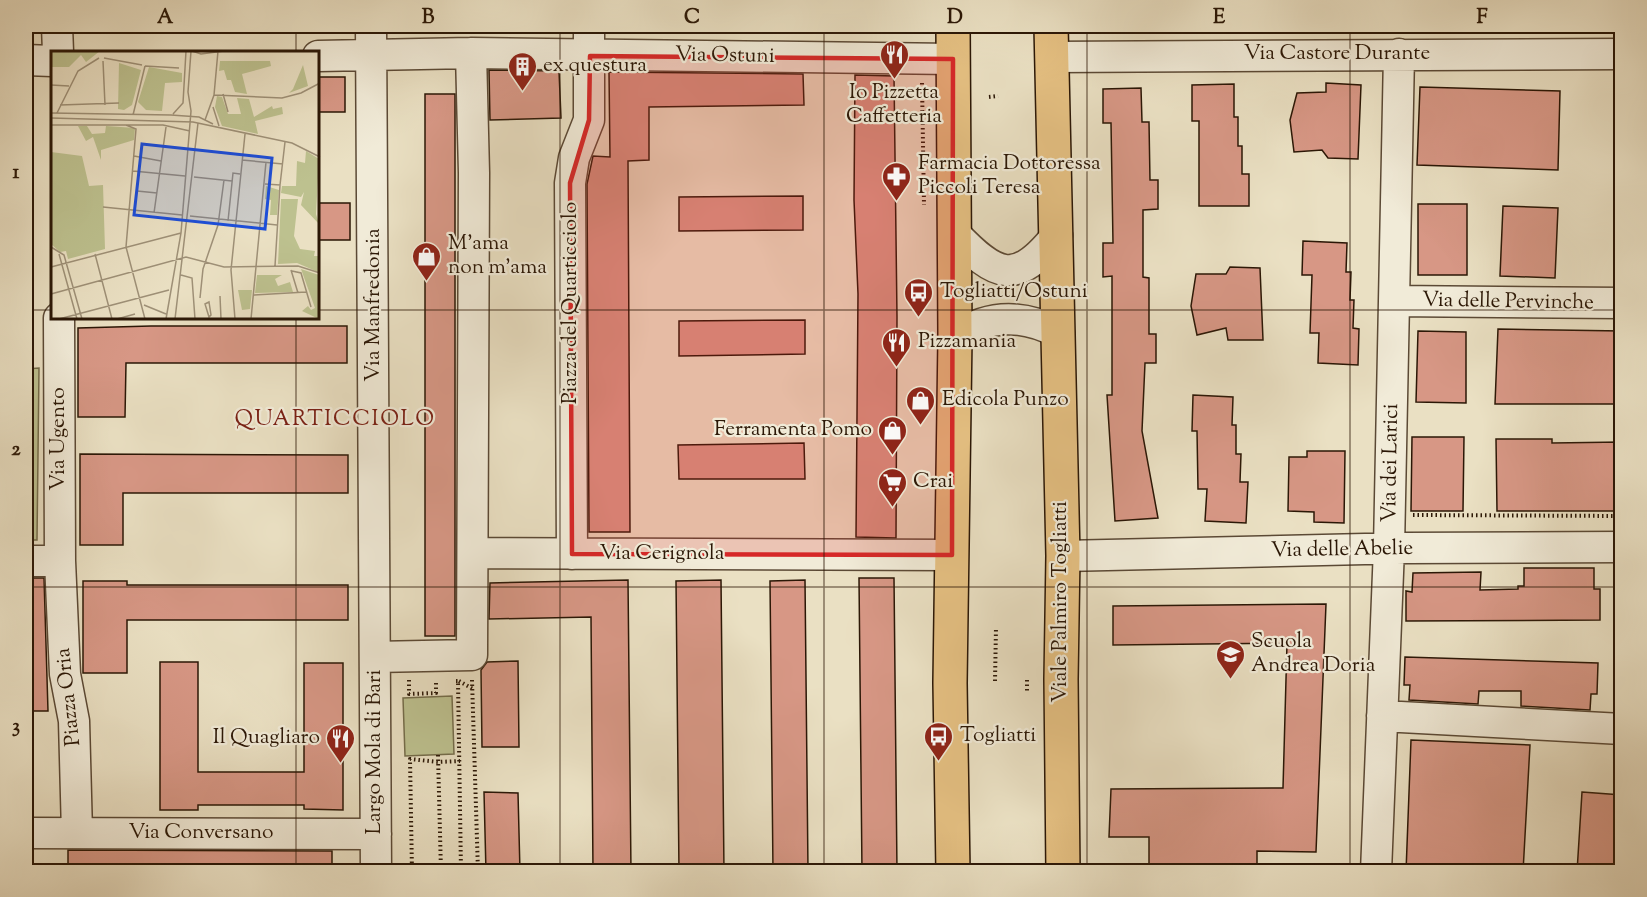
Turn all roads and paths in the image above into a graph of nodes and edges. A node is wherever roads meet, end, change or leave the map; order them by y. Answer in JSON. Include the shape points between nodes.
{"nodes":[{"id":1,"x":57,"y":26,"type":"edge"},
{"id":2,"x":371,"y":26,"type":"edge"},
{"id":3,"x":589,"y":26,"type":"edge"},
{"id":4,"x":953,"y":26,"type":"edge"},
{"id":5,"x":1052,"y":41,"type":"edge"},
{"id":6,"x":58,"y":51,"type":"edge"},
{"id":7,"x":471,"y":53,"type":"junction"},
{"id":8,"x":1399,"y":54,"type":"junction"},
{"id":9,"x":1622,"y":54,"type":"edge"},
{"id":10,"x":372,"y":55,"type":"junction"},
{"id":11,"x":320,"y":56,"type":"edge"},
{"id":12,"x":590,"y":56,"type":"junction"},
{"id":13,"x":952,"y":59,"type":"junction"},
{"id":14,"x":26,"y":60,"type":"edge"},
{"id":15,"x":51,"y":60,"type":"edge"},
{"id":16,"x":998,"y":96,"type":"dead end"},
{"id":17,"x":989,"y":97,"type":"dead end"},
{"id":18,"x":955,"y":234,"type":"junction"},
{"id":19,"x":1057,"y":236,"type":"junction"},
{"id":20,"x":1395,"y":301,"type":"junction"},
{"id":21,"x":1622,"y":303,"type":"edge"},
{"id":22,"x":59,"y":320,"type":"edge"},
{"id":23,"x":1059,"y":333,"type":"junction"},
{"id":24,"x":955,"y":337,"type":"junction"},
{"id":25,"x":1407,"y":515,"type":"dead end"},
{"id":26,"x":1622,"y":516,"type":"edge"},
{"id":27,"x":1622,"y":547,"type":"edge"},
{"id":28,"x":1389,"y":548,"type":"junction"},
{"id":29,"x":473,"y":553,"type":"junction"},
{"id":30,"x":572,"y":554,"type":"junction"},
{"id":31,"x":952,"y":555,"type":"junction"},
{"id":32,"x":1063,"y":556,"type":"junction"},
{"id":33,"x":26,"y":561,"type":"edge"},
{"id":34,"x":60,"y":561,"type":"junction"},
{"id":35,"x":996,"y":627,"type":"dead end"},
{"id":36,"x":375,"y":657,"type":"junction"},
{"id":37,"x":472,"y":663,"type":"junction"},
{"id":38,"x":409,"y":674,"type":"dead end"},
{"id":39,"x":1027,"y":680,"type":"dead end"},
{"id":40,"x":458,"y":681,"type":"junction"},
{"id":41,"x":994,"y":681,"type":"dead end"},
{"id":42,"x":472,"y":689,"type":"junction"},
{"id":43,"x":1028,"y":692,"type":"dead end"},
{"id":44,"x":1382,"y":716,"type":"junction"},
{"id":45,"x":1622,"y":729,"type":"edge"},
{"id":46,"x":438,"y":755,"type":"dead end"},
{"id":47,"x":459,"y":761,"type":"junction"},
{"id":48,"x":438,"y":762,"type":"junction"},
{"id":49,"x":26,"y":833,"type":"edge"},
{"id":50,"x":77,"y":833,"type":"junction"},
{"id":51,"x":376,"y":834,"type":"junction"},
{"id":52,"x":376,"y":872,"type":"edge"},
{"id":53,"x":412,"y":872,"type":"edge"},
{"id":54,"x":441,"y":872,"type":"edge"},
{"id":55,"x":461,"y":872,"type":"edge"},
{"id":56,"x":478,"y":872,"type":"edge"},
{"id":57,"x":953,"y":872,"type":"edge"},
{"id":58,"x":1064,"y":872,"type":"edge"},
{"id":59,"x":1376,"y":872,"type":"edge"}],
"edges":[{"from":1,"to":6,"type":"street"},
{"from":2,"to":10,"type":"street","name":"Via Manfredonia"},
{"from":3,"to":12,"type":"street","name":"Piazza del Quarticciolo"},
{"from":4,"to":13,"type":"main road"},
{"from":5,"to":8,"type":"street","name":"Via Castore Durante"},
{"from":5,"to":19,"type":"main road","name":"Viale Palmiro Togliatti"},
{"from":7,"to":10,"type":"street","name":"Via Ostuni"},
{"from":7,"to":12,"type":"street","name":"Via Ostuni"},
{"from":7,"to":29,"type":"street"},
{"from":8,"to":9,"type":"street","name":"Via Castore Durante"},
{"from":8,"to":20,"type":"street","name":"Via dei Larici"},
{"from":10,"to":11,"type":"street","name":"Via Ostuni"},
{"from":10,"to":36,"type":"street","name":"Via Manfredonia"},
{"from":12,"to":13,"type":"street","name":"Via Ostuni"},
{"from":12,"to":30,"type":"street","name":"Piazza del Quarticciolo","via":[[589,120],[574,158],[570,183]]},
{"from":13,"to":18,"type":"main road"},
{"from":14,"to":15,"type":"street"},
{"from":16,"to":17,"type":"path"},
{"from":18,"to":19,"type":"street","via":[[984,262],[1009,270],[1030,265]]},
{"from":18,"to":24,"type":"main road"},
{"from":19,"to":23,"type":"main road","name":"Viale Palmiro Togliatti"},
{"from":20,"to":21,"type":"street","name":"Via delle Pervinche"},
{"from":20,"to":28,"type":"street","name":"Via dei Larici"},
{"from":22,"to":34,"type":"street","name":"Via Ugento"},
{"from":23,"to":24,"type":"street","via":[[1033,321],[1007,318],[977,324]]},
{"from":23,"to":32,"type":"main road","name":"Viale Palmiro Togliatti"},
{"from":24,"to":31,"type":"main road"},
{"from":25,"to":26,"type":"path"},
{"from":27,"to":28,"type":"street","name":"Via delle Abelie"},
{"from":28,"to":32,"type":"street","name":"Via delle Abelie"},
{"from":28,"to":44,"type":"street","name":"Via dei Larici"},
{"from":29,"to":30,"type":"street","name":"Via Cerignola"},
{"from":29,"to":37,"type":"street"},
{"from":30,"to":31,"type":"street","name":"Via Cerignola"},
{"from":31,"to":57,"type":"main road"},
{"from":32,"to":58,"type":"main road","name":"Viale Palmiro Togliatti"},
{"from":33,"to":34,"type":"street"},
{"from":34,"to":50,"type":"street","name":"Piazza Oria","via":[[65,674],[74,721]]},
{"from":35,"to":41,"type":"path"},
{"from":36,"to":37,"type":"street","name":"Largo Mola di Bari"},
{"from":36,"to":51,"type":"street","name":"Largo Mola di Bari"},
{"from":37,"to":42,"type":"path"},
{"from":38,"to":40,"type":"path","via":[[409,694],[436,693],[436,682]]},
{"from":39,"to":43,"type":"path"},
{"from":40,"to":42,"type":"path"},
{"from":40,"to":47,"type":"path"},
{"from":42,"to":56,"type":"path"},
{"from":44,"to":45,"type":"street"},
{"from":44,"to":59,"type":"street","name":"Via dei Larici"},
{"from":46,"to":48,"type":"path"},
{"from":47,"to":48,"type":"path"},
{"from":47,"to":55,"type":"path"},
{"from":48,"to":53,"type":"path","via":[[410,759]]},
{"from":48,"to":54,"type":"path"},
{"from":49,"to":50,"type":"street","name":"Via Conversano"},
{"from":50,"to":51,"type":"street","name":"Via Conversano"},
{"from":51,"to":52,"type":"street","name":"Largo Mola di Bari"}]}
